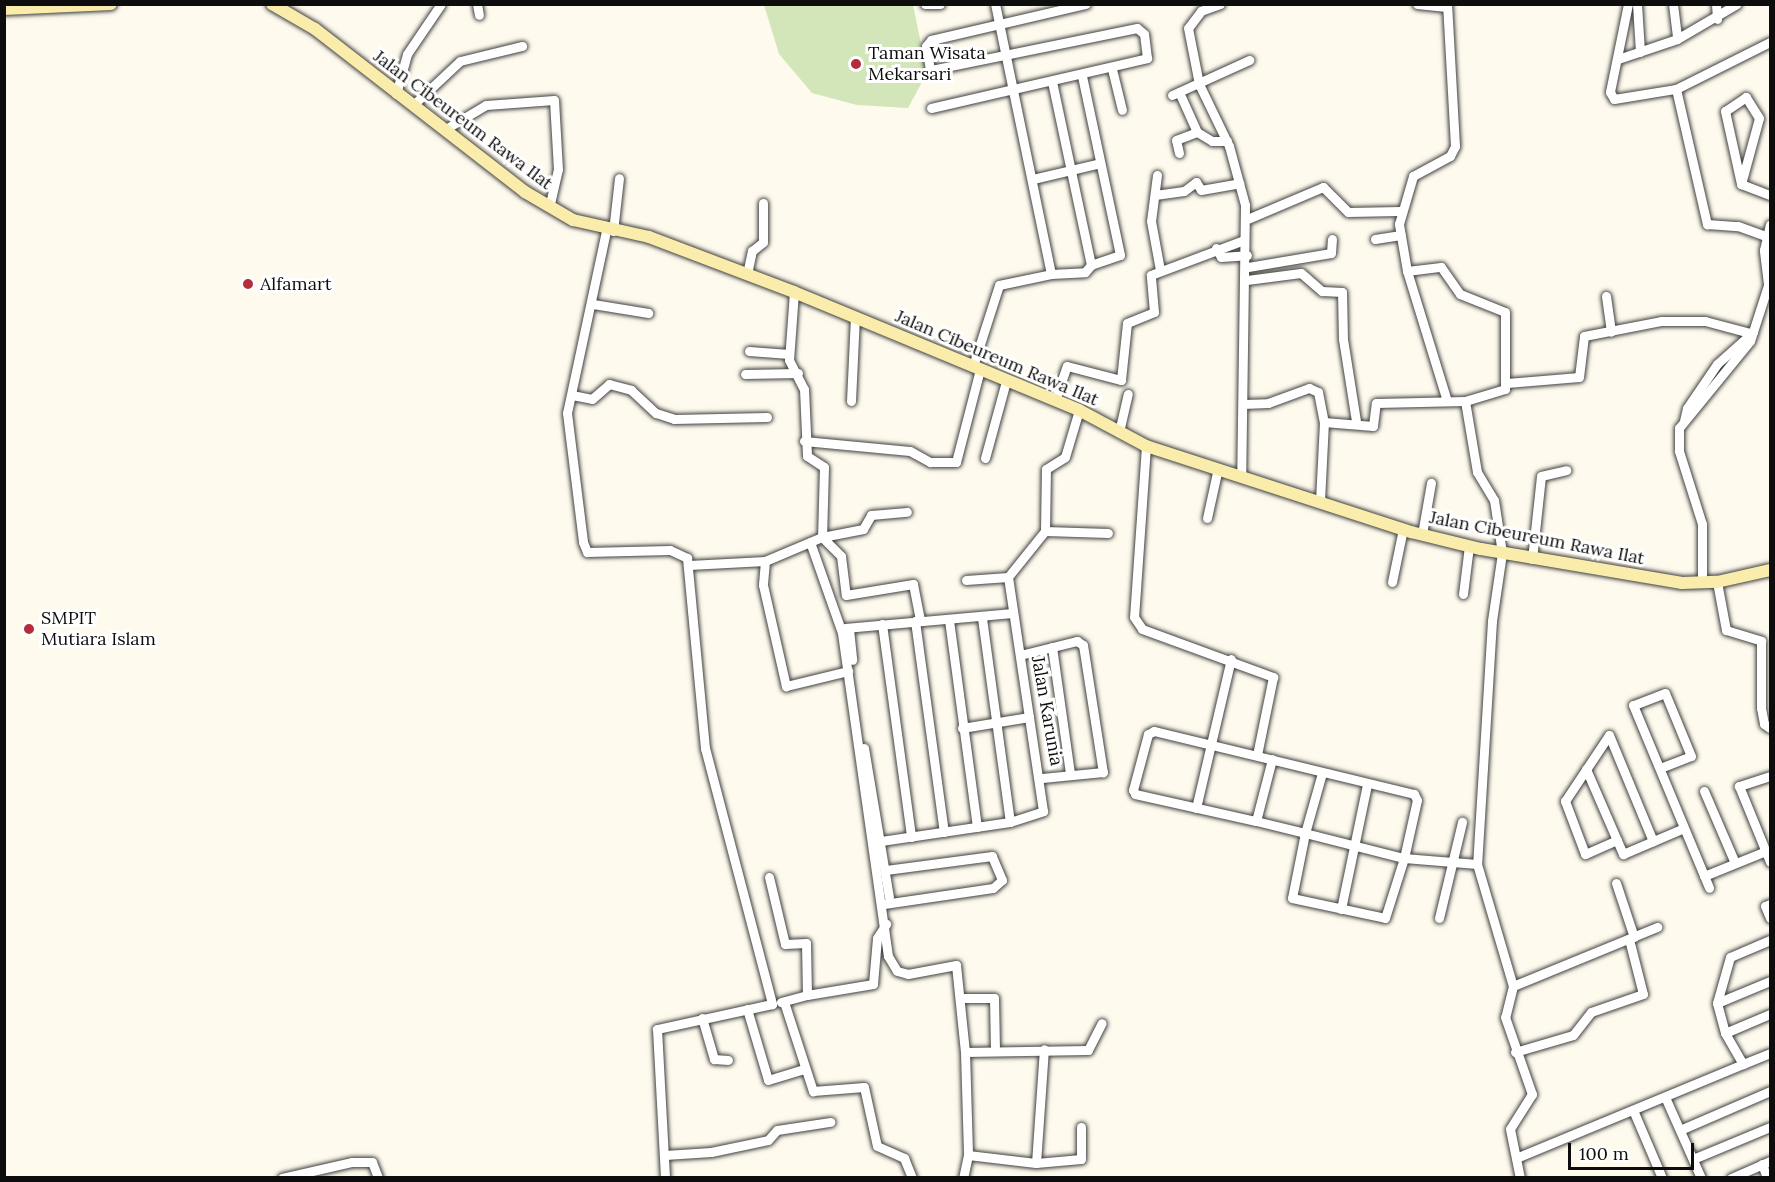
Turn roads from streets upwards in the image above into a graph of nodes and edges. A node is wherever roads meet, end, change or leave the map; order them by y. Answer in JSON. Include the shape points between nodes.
{"nodes":[{"id":1,"x":111,"y":4,"type":"edge"},
{"id":2,"x":272,"y":4,"type":"edge"},
{"id":3,"x":441,"y":4,"type":"edge"},
{"id":4,"x":477,"y":4,"type":"edge"},
{"id":5,"x":925,"y":4,"type":"edge"},
{"id":6,"x":940,"y":4,"type":"edge"},
{"id":7,"x":995,"y":4,"type":"edge"},
{"id":8,"x":1086,"y":4,"type":"edge"},
{"id":9,"x":1220,"y":4,"type":"edge"},
{"id":10,"x":1418,"y":4,"type":"edge"},
{"id":11,"x":1628,"y":4,"type":"edge"},
{"id":12,"x":1637,"y":4,"type":"edge"},
{"id":13,"x":1674,"y":4,"type":"edge"},
{"id":14,"x":1716,"y":4,"type":"edge"},
{"id":15,"x":1737,"y":4,"type":"edge"},
{"id":16,"x":1446,"y":6,"type":"edge"},
{"id":17,"x":4,"y":9,"type":"edge"},
{"id":18,"x":478,"y":15,"type":"dead end"},
{"id":19,"x":1717,"y":19,"type":"junction"},
{"id":20,"x":999,"y":24,"type":"junction"},
{"id":21,"x":1677,"y":39,"type":"junction"},
{"id":22,"x":522,"y":46,"type":"dead end"},
{"id":23,"x":1768,"y":47,"type":"edge"},
{"id":24,"x":1640,"y":52,"type":"junction"},
{"id":25,"x":1007,"y":57,"type":"junction"},
{"id":26,"x":1618,"y":59,"type":"junction"},
{"id":27,"x":1249,"y":60,"type":"dead end"},
{"id":28,"x":1112,"y":69,"type":"junction"},
{"id":29,"x":1082,"y":76,"type":"junction"},
{"id":30,"x":1052,"y":81,"type":"junction"},
{"id":31,"x":1199,"y":84,"type":"junction"},
{"id":32,"x":1676,"y":89,"type":"junction"},
{"id":33,"x":1013,"y":90,"type":"junction"},
{"id":34,"x":396,"y":94,"type":"junction"},
{"id":35,"x":413,"y":105,"type":"junction"},
{"id":36,"x":931,"y":108,"type":"dead end"},
{"id":37,"x":1122,"y":110,"type":"dead end"},
{"id":38,"x":444,"y":129,"type":"junction"},
{"id":39,"x":1197,"y":132,"type":"junction"},
{"id":40,"x":1227,"y":141,"type":"junction"},
{"id":41,"x":1179,"y":153,"type":"dead end"},
{"id":42,"x":1100,"y":163,"type":"junction"},
{"id":43,"x":1069,"y":171,"type":"junction"},
{"id":44,"x":1157,"y":175,"type":"dead end"},
{"id":45,"x":619,"y":178,"type":"dead end"},
{"id":46,"x":1033,"y":179,"type":"junction"},
{"id":47,"x":1239,"y":183,"type":"junction"},
{"id":48,"x":1741,"y":184,"type":"junction"},
{"id":49,"x":1155,"y":195,"type":"junction"},
{"id":50,"x":1770,"y":195,"type":"edge"},
{"id":51,"x":763,"y":202,"type":"dead end"},
{"id":52,"x":549,"y":207,"type":"junction"},
{"id":53,"x":1400,"y":212,"type":"junction"},
{"id":54,"x":1245,"y":220,"type":"junction"},
{"id":55,"x":1770,"y":225,"type":"edge"},
{"id":56,"x":610,"y":231,"type":"junction"},
{"id":57,"x":1401,"y":235,"type":"junction"},
{"id":58,"x":1766,"y":236,"type":"junction"},
{"id":59,"x":1332,"y":239,"type":"dead end"},
{"id":60,"x":1375,"y":239,"type":"dead end"},
{"id":61,"x":1244,"y":240,"type":"junction"},
{"id":62,"x":1216,"y":248,"type":"junction"},
{"id":63,"x":1247,"y":255,"type":"junction"},
{"id":64,"x":1091,"y":265,"type":"junction"},
{"id":65,"x":1248,"y":267,"type":"junction"},
{"id":66,"x":1160,"y":270,"type":"junction"},
{"id":67,"x":1407,"y":271,"type":"junction"},
{"id":68,"x":747,"y":274,"type":"junction"},
{"id":69,"x":1051,"y":274,"type":"junction"},
{"id":70,"x":1247,"y":280,"type":"junction"},
{"id":71,"x":1769,"y":281,"type":"edge"},
{"id":72,"x":794,"y":292,"type":"junction"},
{"id":73,"x":1606,"y":296,"type":"dead end"},
{"id":74,"x":593,"y":304,"type":"junction"},
{"id":75,"x":648,"y":313,"type":"dead end"},
{"id":76,"x":855,"y":317,"type":"junction"},
{"id":77,"x":1611,"y":332,"type":"junction"},
{"id":78,"x":1752,"y":332,"type":"junction"},
{"id":79,"x":749,"y":351,"type":"dead end"},
{"id":80,"x":789,"y":354,"type":"junction"},
{"id":81,"x":976,"y":368,"type":"junction"},
{"id":82,"x":798,"y":373,"type":"junction"},
{"id":83,"x":745,"y":374,"type":"dead end"},
{"id":84,"x":1006,"y":381,"type":"junction"},
{"id":85,"x":1507,"y":383,"type":"junction"},
{"id":86,"x":1128,"y":394,"type":"dead end"},
{"id":87,"x":572,"y":395,"type":"junction"},
{"id":88,"x":1055,"y":400,"type":"junction"},
{"id":89,"x":851,"y":401,"type":"dead end"},
{"id":90,"x":1447,"y":401,"type":"junction"},
{"id":91,"x":1465,"y":401,"type":"junction"},
{"id":92,"x":1243,"y":404,"type":"junction"},
{"id":93,"x":1079,"y":410,"type":"junction"},
{"id":94,"x":767,"y":417,"type":"dead end"},
{"id":95,"x":1356,"y":421,"type":"junction"},
{"id":96,"x":1324,"y":422,"type":"junction"},
{"id":97,"x":1119,"y":432,"type":"junction"},
{"id":98,"x":804,"y":441,"type":"junction"},
{"id":99,"x":1146,"y":446,"type":"junction"},
{"id":100,"x":985,"y":458,"type":"dead end"},
{"id":101,"x":1218,"y":468,"type":"junction"},
{"id":102,"x":1566,"y":470,"type":"dead end"},
{"id":103,"x":1241,"y":476,"type":"junction"},
{"id":104,"x":1431,"y":483,"type":"dead end"},
{"id":105,"x":1320,"y":501,"type":"junction"},
{"id":106,"x":907,"y":512,"type":"dead end"},
{"id":107,"x":1208,"y":518,"type":"dead end"},
{"id":108,"x":1403,"y":529,"type":"junction"},
{"id":109,"x":1045,"y":531,"type":"junction"},
{"id":110,"x":1108,"y":533,"type":"dead end"},
{"id":111,"x":1422,"y":534,"type":"junction"},
{"id":112,"x":822,"y":537,"type":"junction"},
{"id":113,"x":810,"y":542,"type":"junction"},
{"id":114,"x":1469,"y":546,"type":"junction"},
{"id":115,"x":1502,"y":553,"type":"junction"},
{"id":116,"x":1532,"y":559,"type":"junction"},
{"id":117,"x":765,"y":561,"type":"junction"},
{"id":118,"x":689,"y":565,"type":"junction"},
{"id":119,"x":1770,"y":570,"type":"edge"},
{"id":120,"x":1008,"y":577,"type":"junction"},
{"id":121,"x":966,"y":580,"type":"dead end"},
{"id":122,"x":1392,"y":582,"type":"dead end"},
{"id":123,"x":1702,"y":582,"type":"junction"},
{"id":124,"x":1717,"y":582,"type":"junction"},
{"id":125,"x":1463,"y":594,"type":"dead end"},
{"id":126,"x":1012,"y":613,"type":"junction"},
{"id":127,"x":982,"y":618,"type":"junction"},
{"id":128,"x":949,"y":620,"type":"junction"},
{"id":129,"x":917,"y":621,"type":"junction"},
{"id":130,"x":882,"y":624,"type":"junction"},
{"id":131,"x":845,"y":629,"type":"junction"},
{"id":132,"x":1052,"y":646,"type":"junction"},
{"id":133,"x":1020,"y":655,"type":"junction"},
{"id":134,"x":1231,"y":659,"type":"junction"},
{"id":135,"x":848,"y":671,"type":"junction"},
{"id":136,"x":1029,"y":717,"type":"junction"},
{"id":137,"x":998,"y":722,"type":"junction"},
{"id":138,"x":962,"y":728,"type":"junction"},
{"id":139,"x":1770,"y":728,"type":"edge"},
{"id":140,"x":1209,"y":744,"type":"junction"},
{"id":141,"x":1257,"y":755,"type":"junction"},
{"id":142,"x":1272,"y":759,"type":"junction"},
{"id":143,"x":1660,"y":768,"type":"junction"},
{"id":144,"x":1586,"y":769,"type":"junction"},
{"id":145,"x":1322,"y":773,"type":"junction"},
{"id":146,"x":1070,"y":774,"type":"junction"},
{"id":147,"x":1770,"y":776,"type":"edge"},
{"id":148,"x":1042,"y":778,"type":"junction"},
{"id":149,"x":1367,"y":784,"type":"junction"},
{"id":150,"x":1704,"y":791,"type":"dead end"},
{"id":151,"x":1196,"y":808,"type":"junction"},
{"id":152,"x":1256,"y":820,"type":"junction"},
{"id":153,"x":1010,"y":822,"type":"junction"},
{"id":154,"x":1462,"y":822,"type":"dead end"},
{"id":155,"x":977,"y":827,"type":"junction"},
{"id":156,"x":1684,"y":828,"type":"junction"},
{"id":157,"x":944,"y":832,"type":"junction"},
{"id":158,"x":1305,"y":833,"type":"junction"},
{"id":159,"x":911,"y":837,"type":"junction"},
{"id":160,"x":1617,"y":840,"type":"junction"},
{"id":161,"x":1653,"y":841,"type":"junction"},
{"id":162,"x":881,"y":842,"type":"junction"},
{"id":163,"x":1355,"y":846,"type":"junction"},
{"id":164,"x":1766,"y":851,"type":"junction"},
{"id":165,"x":1404,"y":858,"type":"junction"},
{"id":166,"x":1770,"y":862,"type":"edge"},
{"id":167,"x":1449,"y":864,"type":"junction"},
{"id":168,"x":1477,"y":864,"type":"junction"},
{"id":169,"x":1735,"y":864,"type":"junction"},
{"id":170,"x":886,"y":870,"type":"junction"},
{"id":171,"x":1704,"y":876,"type":"junction"},
{"id":172,"x":769,"y":877,"type":"dead end"},
{"id":173,"x":1616,"y":883,"type":"dead end"},
{"id":174,"x":1709,"y":888,"type":"dead end"},
{"id":175,"x":887,"y":903,"type":"junction"},
{"id":176,"x":1770,"y":904,"type":"edge"},
{"id":177,"x":1341,"y":909,"type":"junction"},
{"id":178,"x":1439,"y":918,"type":"dead end"},
{"id":179,"x":1770,"y":918,"type":"edge"},
{"id":180,"x":886,"y":924,"type":"junction"},
{"id":181,"x":1657,"y":927,"type":"dead end"},
{"id":182,"x":1631,"y":938,"type":"junction"},
{"id":183,"x":1770,"y":940,"type":"edge"},
{"id":184,"x":1770,"y":981,"type":"edge"},
{"id":185,"x":1513,"y":986,"type":"junction"},
{"id":186,"x":807,"y":995,"type":"junction"},
{"id":187,"x":961,"y":998,"type":"junction"},
{"id":188,"x":784,"y":1002,"type":"junction"},
{"id":189,"x":1717,"y":1003,"type":"junction"},
{"id":190,"x":772,"y":1004,"type":"junction"},
{"id":191,"x":747,"y":1009,"type":"junction"},
{"id":192,"x":1770,"y":1014,"type":"edge"},
{"id":193,"x":702,"y":1018,"type":"junction"},
{"id":194,"x":1102,"y":1023,"type":"dead end"},
{"id":195,"x":1725,"y":1033,"type":"junction"},
{"id":196,"x":1044,"y":1049,"type":"junction"},
{"id":197,"x":994,"y":1050,"type":"junction"},
{"id":198,"x":965,"y":1052,"type":"junction"},
{"id":199,"x":1515,"y":1052,"type":"junction"},
{"id":200,"x":1770,"y":1053,"type":"edge"},
{"id":201,"x":728,"y":1060,"type":"dead end"},
{"id":202,"x":1743,"y":1065,"type":"junction"},
{"id":203,"x":804,"y":1069,"type":"junction"},
{"id":204,"x":1770,"y":1091,"type":"edge"},
{"id":205,"x":1665,"y":1096,"type":"junction"},
{"id":206,"x":1633,"y":1110,"type":"junction"},
{"id":207,"x":830,"y":1122,"type":"dead end"},
{"id":208,"x":1081,"y":1127,"type":"dead end"},
{"id":209,"x":1770,"y":1127,"type":"edge"},
{"id":210,"x":1680,"y":1130,"type":"junction"},
{"id":211,"x":665,"y":1155,"type":"junction"},
{"id":212,"x":968,"y":1155,"type":"junction"},
{"id":213,"x":1516,"y":1158,"type":"junction"},
{"id":214,"x":1693,"y":1159,"type":"junction"},
{"id":215,"x":1036,"y":1163,"type":"junction"},
{"id":216,"x":1766,"y":1163,"type":"edge"},
{"id":217,"x":282,"y":1178,"type":"edge"},
{"id":218,"x":378,"y":1178,"type":"edge"},
{"id":219,"x":665,"y":1178,"type":"edge"},
{"id":220,"x":912,"y":1178,"type":"edge"},
{"id":221,"x":963,"y":1178,"type":"edge"},
{"id":222,"x":1520,"y":1178,"type":"edge"},
{"id":223,"x":1662,"y":1178,"type":"edge"},
{"id":224,"x":1701,"y":1178,"type":"edge"},
{"id":225,"x":1731,"y":1178,"type":"edge"},
{"id":226,"x":1767,"y":1178,"type":"edge"}],
"edges":[{"from":1,"to":17,"type":"street"},
{"from":2,"to":34,"type":"street","name":"Jalan Cibeureum Rawa Ilat","via":[[315,29]]},
{"from":3,"to":34,"type":"street","via":[[407,54]]},
{"from":4,"to":18,"type":"street"},
{"from":5,"to":6,"type":"street"},
{"from":7,"to":20,"type":"street"},
{"from":8,"to":20,"type":"street"},
{"from":9,"to":31,"type":"street","via":[[1201,11],[1188,28]]},
{"from":10,"to":16,"type":"street"},
{"from":11,"to":26,"type":"street"},
{"from":12,"to":24,"type":"street"},
{"from":13,"to":21,"type":"street"},
{"from":14,"to":19,"type":"street"},
{"from":15,"to":19,"type":"street"},
{"from":16,"to":53,"type":"street","via":[[1455,146],[1450,156],[1413,176]]},
{"from":19,"to":21,"type":"street"},
{"from":20,"to":25,"type":"street"},
{"from":20,"to":25,"type":"street","via":[[931,40],[926,53],[935,73]]},
{"from":21,"to":24,"type":"street"},
{"from":22,"to":35,"type":"street","via":[[460,61]]},
{"from":23,"to":32,"type":"street"},
{"from":24,"to":26,"type":"street"},
{"from":25,"to":28,"type":"street","via":[[1141,30],[1148,57]]},
{"from":25,"to":33,"type":"street"},
{"from":26,"to":32,"type":"street","via":[[1610,92],[1614,99]]},
{"from":27,"to":31,"type":"street"},
{"from":28,"to":29,"type":"street"},
{"from":28,"to":37,"type":"street"},
{"from":29,"to":30,"type":"street"},
{"from":29,"to":42,"type":"street"},
{"from":30,"to":33,"type":"street"},
{"from":30,"to":43,"type":"street"},
{"from":31,"to":39,"type":"street","via":[[1176,94]]},
{"from":31,"to":40,"type":"street"},
{"from":32,"to":58,"type":"street","via":[[1707,224],[1738,226]]},
{"from":33,"to":36,"type":"street"},
{"from":33,"to":46,"type":"street"},
{"from":34,"to":35,"type":"street","name":"Jalan Cibeureum Rawa Ilat"},
{"from":35,"to":38,"type":"street","name":"Jalan Cibeureum Rawa Ilat"},
{"from":38,"to":52,"type":"street","name":"Jalan Cibeureum Rawa Ilat"},
{"from":38,"to":52,"type":"street","via":[[486,105],[554,100],[558,169]]},
{"from":39,"to":40,"type":"street","via":[[1212,141]]},
{"from":39,"to":41,"type":"street","via":[[1176,140]]},
{"from":40,"to":47,"type":"street"},
{"from":42,"to":43,"type":"street"},
{"from":42,"to":64,"type":"street","via":[[1120,255]]},
{"from":43,"to":46,"type":"street"},
{"from":43,"to":64,"type":"street"},
{"from":44,"to":49,"type":"street"},
{"from":45,"to":56,"type":"street"},
{"from":46,"to":69,"type":"street"},
{"from":47,"to":49,"type":"street","via":[[1201,190],[1196,182],[1184,191]]},
{"from":47,"to":54,"type":"street"},
{"from":48,"to":48,"type":"street","via":[[1725,111],[1746,97],[1759,117]]},
{"from":48,"to":50,"type":"street"},
{"from":49,"to":66,"type":"street","via":[[1151,221]]},
{"from":51,"to":68,"type":"street","via":[[764,242],[752,251]]},
{"from":52,"to":56,"type":"street","name":"Jalan Cibeureum Rawa Ilat"},
{"from":53,"to":54,"type":"street","via":[[1348,212],[1323,186]]},
{"from":53,"to":57,"type":"street"},
{"from":54,"to":61,"type":"street"},
{"from":55,"to":58,"type":"street"},
{"from":56,"to":68,"type":"street","name":"Jalan Cibeureum Rawa Ilat","via":[[649,237]]},
{"from":56,"to":74,"type":"street"},
{"from":57,"to":60,"type":"street"},
{"from":57,"to":67,"type":"street"},
{"from":58,"to":71,"type":"street"},
{"from":59,"to":65,"type":"street","via":[[1331,253]]},
{"from":61,"to":62,"type":"street"},
{"from":61,"to":63,"type":"street"},
{"from":62,"to":63,"type":"street","via":[[1221,257]]},
{"from":62,"to":66,"type":"street"},
{"from":63,"to":65,"type":"street"},
{"from":64,"to":69,"type":"street","via":[[1085,272]]},
{"from":65,"to":70,"type":"street"},
{"from":66,"to":88,"type":"street","via":[[1149,279],[1154,312],[1127,323],[1121,380],[1067,366]]},
{"from":67,"to":85,"type":"street","via":[[1441,267],[1460,294],[1502,308]]},
{"from":67,"to":90,"type":"street"},
{"from":68,"to":72,"type":"street","name":"Jalan Cibeureum Rawa Ilat"},
{"from":69,"to":81,"type":"street","via":[[999,285]]},
{"from":70,"to":92,"type":"street","via":[[1242,314]]},
{"from":70,"to":95,"type":"street","via":[[1301,273],[1322,291],[1342,292],[1342,339]]},
{"from":71,"to":78,"type":"street"},
{"from":72,"to":76,"type":"street","name":"Jalan Cibeureum Rawa Ilat"},
{"from":72,"to":80,"type":"street"},
{"from":73,"to":77,"type":"street"},
{"from":74,"to":75,"type":"street"},
{"from":74,"to":87,"type":"street"},
{"from":76,"to":81,"type":"street","name":"Jalan Cibeureum Rawa Ilat"},
{"from":76,"to":89,"type":"street"},
{"from":77,"to":78,"type":"street","via":[[1661,321],[1705,321]]},
{"from":77,"to":85,"type":"street","via":[[1580,339],[1583,371],[1579,377]]},
{"from":78,"to":123,"type":"street","via":[[1684,421],[1677,437],[1702,524]]},
{"from":79,"to":80,"type":"street"},
{"from":80,"to":82,"type":"street"},
{"from":81,"to":84,"type":"street","name":"Jalan Cibeureum Rawa Ilat"},
{"from":81,"to":98,"type":"street","via":[[956,462],[930,462],[910,451]]},
{"from":82,"to":83,"type":"street"},
{"from":82,"to":98,"type":"street","via":[[804,389]]},
{"from":84,"to":88,"type":"street","name":"Jalan Cibeureum Rawa Ilat"},
{"from":84,"to":100,"type":"street"},
{"from":85,"to":91,"type":"street","via":[[1502,393]]},
{"from":86,"to":97,"type":"street"},
{"from":87,"to":94,"type":"street","via":[[592,399],[609,384],[631,390],[656,413],[674,419]]},
{"from":87,"to":118,"type":"street","via":[[567,434],[585,550],[681,551]]},
{"from":88,"to":93,"type":"street","name":"Jalan Cibeureum Rawa Ilat"},
{"from":90,"to":91,"type":"street"},
{"from":90,"to":95,"type":"street","via":[[1376,403],[1375,425]]},
{"from":91,"to":115,"type":"street","via":[[1477,472],[1494,500]]},
{"from":92,"to":96,"type":"street","via":[[1315,389]]},
{"from":92,"to":103,"type":"street"},
{"from":93,"to":97,"type":"street","name":"Jalan Cibeureum Rawa Ilat"},
{"from":93,"to":109,"type":"street","via":[[1065,457],[1045,474]]},
{"from":95,"to":96,"type":"street"},
{"from":96,"to":105,"type":"street"},
{"from":97,"to":99,"type":"street","name":"Jalan Cibeureum Rawa Ilat"},
{"from":98,"to":112,"type":"street","via":[[808,457],[824,466]]},
{"from":99,"to":101,"type":"street","name":"Jalan Cibeureum Rawa Ilat"},
{"from":99,"to":134,"type":"street","via":[[1134,616],[1142,629]]},
{"from":101,"to":103,"type":"street","name":"Jalan Cibeureum Rawa Ilat"},
{"from":101,"to":107,"type":"street"},
{"from":102,"to":116,"type":"street","via":[[1541,476]]},
{"from":103,"to":105,"type":"street","name":"Jalan Cibeureum Rawa Ilat"},
{"from":104,"to":111,"type":"street"},
{"from":105,"to":108,"type":"street","name":"Jalan Cibeureum Rawa Ilat"},
{"from":106,"to":112,"type":"street","via":[[871,514],[863,529]]},
{"from":108,"to":111,"type":"street","name":"Jalan Cibeureum Rawa Ilat"},
{"from":108,"to":122,"type":"street"},
{"from":109,"to":110,"type":"street"},
{"from":109,"to":120,"type":"street"},
{"from":111,"to":114,"type":"street","name":"Jalan Cibeureum Rawa Ilat"},
{"from":112,"to":113,"type":"street"},
{"from":112,"to":129,"type":"street","via":[[841,556],[846,595],[913,584]]},
{"from":113,"to":117,"type":"street"},
{"from":113,"to":131,"type":"street"},
{"from":114,"to":115,"type":"street","name":"Jalan Cibeureum Rawa Ilat"},
{"from":114,"to":125,"type":"street"},
{"from":115,"to":116,"type":"street","name":"Jalan Cibeureum Rawa Ilat"},
{"from":115,"to":168,"type":"street","via":[[1490,643]]},
{"from":116,"to":123,"type":"street","name":"Jalan Cibeureum Rawa Ilat"},
{"from":117,"to":118,"type":"street"},
{"from":117,"to":135,"type":"street","via":[[763,585],[786,686]]},
{"from":118,"to":190,"type":"street","via":[[705,748]]},
{"from":119,"to":124,"type":"street","name":"Jalan Cibeureum Rawa Ilat"},
{"from":120,"to":121,"type":"street"},
{"from":120,"to":126,"type":"street","name":"Jalan Karunia"},
{"from":123,"to":124,"type":"street","name":"Jalan Cibeureum Rawa Ilat"},
{"from":124,"to":139,"type":"street","via":[[1726,630],[1761,641],[1761,708],[1764,724]]},
{"from":126,"to":127,"type":"street"},
{"from":126,"to":133,"type":"street","name":"Jalan Karunia"},
{"from":127,"to":128,"type":"street"},
{"from":127,"to":137,"type":"street"},
{"from":128,"to":129,"type":"street"},
{"from":128,"to":138,"type":"street"},
{"from":129,"to":130,"type":"street"},
{"from":129,"to":157,"type":"street"},
{"from":130,"to":131,"type":"street"},
{"from":130,"to":159,"type":"street"},
{"from":131,"to":135,"type":"street"},
{"from":131,"to":162,"type":"street"},
{"from":132,"to":133,"type":"street"},
{"from":132,"to":146,"type":"street"},
{"from":132,"to":146,"type":"street","via":[[1077,640],[1083,645],[1103,772]]},
{"from":133,"to":136,"type":"street","name":"Jalan Karunia"},
{"from":134,"to":140,"type":"street"},
{"from":134,"to":141,"type":"street","via":[[1274,680]]},
{"from":135,"to":175,"type":"street"},
{"from":136,"to":137,"type":"street"},
{"from":136,"to":148,"type":"street","name":"Jalan Karunia"},
{"from":137,"to":138,"type":"street"},
{"from":137,"to":153,"type":"street"},
{"from":138,"to":155,"type":"street"},
{"from":140,"to":141,"type":"street"},
{"from":140,"to":151,"type":"street"},
{"from":140,"to":151,"type":"street","via":[[1151,731],[1133,790]]},
{"from":141,"to":142,"type":"street"},
{"from":142,"to":145,"type":"street"},
{"from":142,"to":152,"type":"street"},
{"from":143,"to":143,"type":"street","via":[[1633,705],[1665,693],[1691,756]]},
{"from":143,"to":156,"type":"street"},
{"from":144,"to":160,"type":"street"},
{"from":144,"to":160,"type":"street","via":[[1565,801],[1585,854]]},
{"from":144,"to":161,"type":"street","via":[[1609,735]]},
{"from":145,"to":149,"type":"street"},
{"from":145,"to":158,"type":"street"},
{"from":146,"to":148,"type":"street"},
{"from":147,"to":164,"type":"street","via":[[1739,786]]},
{"from":148,"to":153,"type":"street","name":"Jalan Karunia","via":[[1044,807],[1040,813]]},
{"from":149,"to":163,"type":"street"},
{"from":149,"to":165,"type":"street","via":[[1416,796]]},
{"from":150,"to":169,"type":"street"},
{"from":151,"to":152,"type":"street"},
{"from":152,"to":158,"type":"street"},
{"from":153,"to":155,"type":"street"},
{"from":154,"to":167,"type":"street"},
{"from":155,"to":157,"type":"street"},
{"from":156,"to":161,"type":"street"},
{"from":156,"to":171,"type":"street"},
{"from":157,"to":159,"type":"street"},
{"from":158,"to":163,"type":"street"},
{"from":158,"to":177,"type":"street","via":[[1292,898]]},
{"from":159,"to":162,"type":"street"},
{"from":160,"to":161,"type":"street","via":[[1623,854]]},
{"from":162,"to":170,"type":"street"},
{"from":163,"to":165,"type":"street"},
{"from":163,"to":177,"type":"street"},
{"from":164,"to":166,"type":"street"},
{"from":164,"to":169,"type":"street"},
{"from":165,"to":167,"type":"street"},
{"from":165,"to":177,"type":"street","via":[[1388,916]]},
{"from":167,"to":168,"type":"street"},
{"from":167,"to":178,"type":"street"},
{"from":168,"to":185,"type":"street"},
{"from":169,"to":171,"type":"street"},
{"from":170,"to":175,"type":"street"},
{"from":170,"to":175,"type":"street","via":[[992,856],[1002,880],[993,888]]},
{"from":171,"to":174,"type":"street"},
{"from":172,"to":186,"type":"street","via":[[785,944],[806,943]]},
{"from":173,"to":182,"type":"street"},
{"from":175,"to":180,"type":"street"},
{"from":176,"to":179,"type":"street","via":[[1765,906]]},
{"from":180,"to":186,"type":"street","via":[[877,938],[873,984]]},
{"from":180,"to":187,"type":"street","via":[[894,968],[916,974],[952,962]]},
{"from":181,"to":182,"type":"street"},
{"from":182,"to":185,"type":"street"},
{"from":182,"to":199,"type":"street","via":[[1643,994],[1591,1012],[1573,1035]]},
{"from":183,"to":189,"type":"street","via":[[1730,957]]},
{"from":184,"to":189,"type":"street"},
{"from":185,"to":199,"type":"street","via":[[1504,1004]]},
{"from":186,"to":188,"type":"street"},
{"from":187,"to":197,"type":"street","via":[[994,998]]},
{"from":187,"to":198,"type":"street"},
{"from":188,"to":190,"type":"street"},
{"from":188,"to":203,"type":"street"},
{"from":189,"to":195,"type":"street"},
{"from":190,"to":191,"type":"street"},
{"from":191,"to":193,"type":"street"},
{"from":191,"to":203,"type":"street","via":[[768,1080]]},
{"from":192,"to":195,"type":"street"},
{"from":193,"to":201,"type":"street","via":[[714,1059]]},
{"from":193,"to":211,"type":"street","via":[[661,1025],[655,1034]]},
{"from":194,"to":196,"type":"street","via":[[1088,1050]]},
{"from":195,"to":202,"type":"street"},
{"from":196,"to":197,"type":"street"},
{"from":196,"to":215,"type":"street"},
{"from":197,"to":198,"type":"street"},
{"from":198,"to":212,"type":"street"},
{"from":199,"to":213,"type":"street","via":[[1532,1094],[1510,1129]]},
{"from":200,"to":202,"type":"street"},
{"from":202,"to":205,"type":"street"},
{"from":203,"to":220,"type":"street","via":[[817,1094],[864,1087],[877,1146],[904,1158]]},
{"from":204,"to":210,"type":"street"},
{"from":205,"to":206,"type":"street"},
{"from":205,"to":210,"type":"street"},
{"from":206,"to":213,"type":"street"},
{"from":206,"to":223,"type":"street"},
{"from":207,"to":211,"type":"street","via":[[777,1130],[768,1140]]},
{"from":208,"to":215,"type":"street","via":[[1081,1159]]},
{"from":209,"to":214,"type":"street"},
{"from":210,"to":214,"type":"street"},
{"from":211,"to":219,"type":"street"},
{"from":212,"to":215,"type":"street"},
{"from":212,"to":221,"type":"street"},
{"from":213,"to":222,"type":"street"},
{"from":214,"to":224,"type":"street"},
{"from":216,"to":225,"type":"street"},
{"from":216,"to":226,"type":"street"},
{"from":217,"to":218,"type":"street","via":[[352,1162],[372,1162]]}]}
